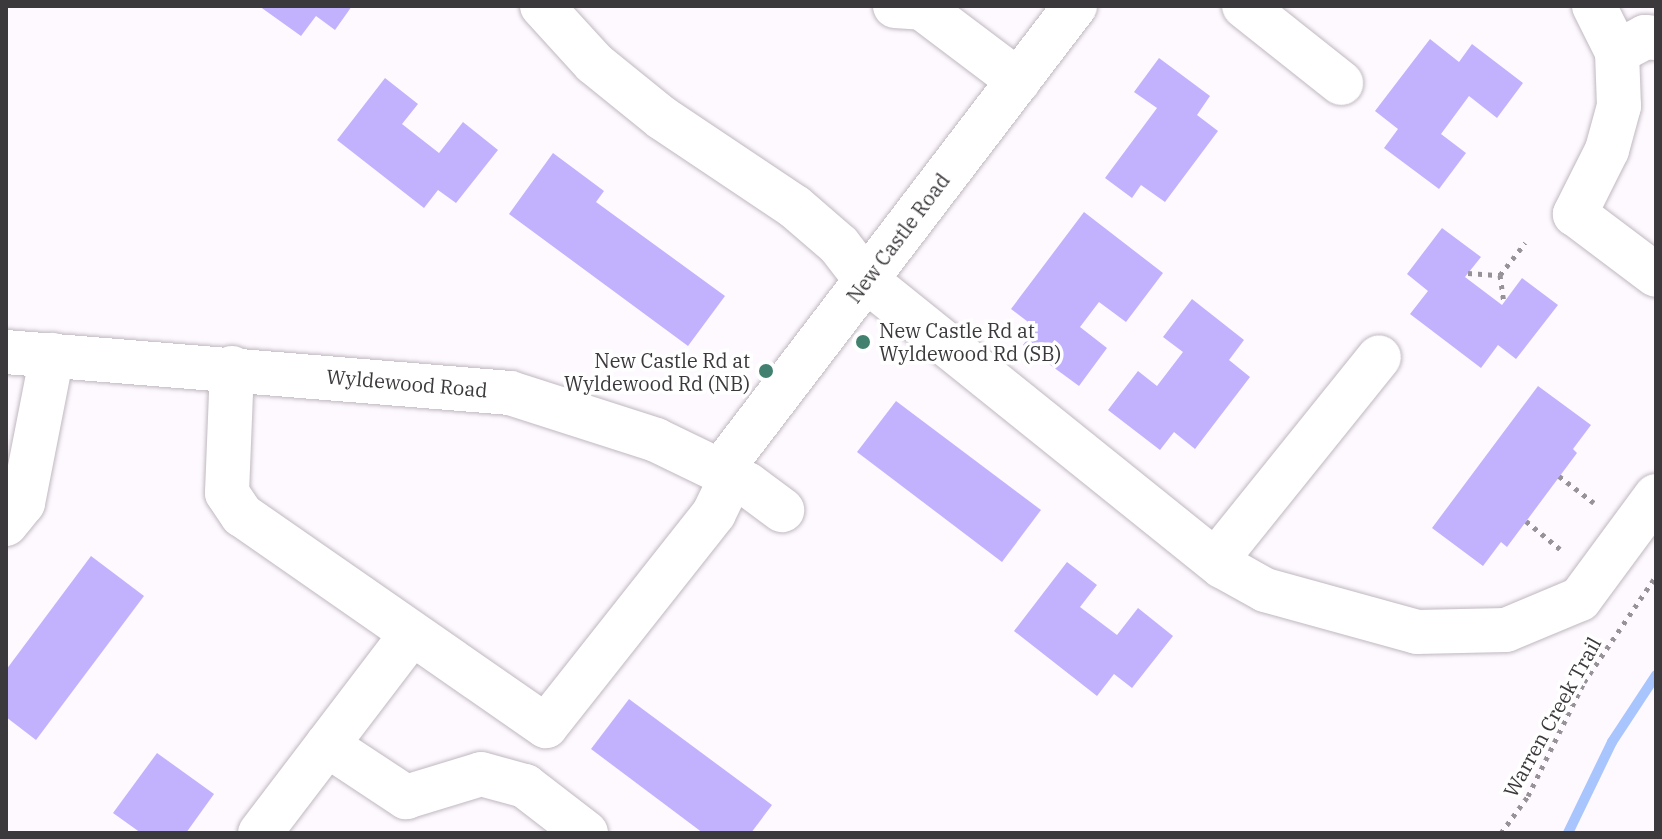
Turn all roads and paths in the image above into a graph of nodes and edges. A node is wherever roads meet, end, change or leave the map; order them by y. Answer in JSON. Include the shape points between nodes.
{"nodes":[{"id":1,"x":542,"y":6,"type":"edge"},
{"id":2,"x":895,"y":6,"type":"edge"},
{"id":3,"x":1075,"y":6,"type":"edge"},
{"id":4,"x":1244,"y":6,"type":"edge"},
{"id":5,"x":1594,"y":6,"type":"edge"},
{"id":6,"x":1637,"y":45,"type":"edge"},
{"id":7,"x":1019,"y":81,"type":"junction"},
{"id":8,"x":1341,"y":83,"type":"dead end"},
{"id":9,"x":1525,"y":243,"type":"dead end"},
{"id":10,"x":1468,"y":273,"type":"dead end"},
{"id":11,"x":1500,"y":275,"type":"junction"},
{"id":12,"x":1656,"y":275,"type":"edge"},
{"id":13,"x":866,"y":280,"type":"junction"},
{"id":14,"x":1504,"y":302,"type":"dead end"},
{"id":15,"x":6,"y":352,"type":"edge"},
{"id":16,"x":52,"y":355,"type":"junction"},
{"id":17,"x":1379,"y":357,"type":"dead end"},
{"id":18,"x":232,"y":368,"type":"junction"},
{"id":19,"x":727,"y":473,"type":"junction"},
{"id":20,"x":1559,"y":476,"type":"dead end"},
{"id":21,"x":1656,"y":496,"type":"edge"},
{"id":22,"x":1594,"y":503,"type":"dead end"},
{"id":23,"x":782,"y":510,"type":"dead end"},
{"id":24,"x":1526,"y":521,"type":"dead end"},
{"id":25,"x":6,"y":524,"type":"edge"},
{"id":26,"x":1560,"y":549,"type":"dead end"},
{"id":27,"x":1216,"y":560,"type":"junction"},
{"id":28,"x":1656,"y":576,"type":"edge"},
{"id":29,"x":411,"y":635,"type":"junction"},
{"id":30,"x":546,"y":726,"type":"junction"},
{"id":31,"x":327,"y":745,"type":"junction"},
{"id":32,"x":525,"y":786,"type":"junction"},
{"id":33,"x":260,"y":833,"type":"edge"},
{"id":34,"x":586,"y":833,"type":"edge"},
{"id":35,"x":1501,"y":833,"type":"edge"}],
"edges":[{"from":1,"to":13,"type":"street","via":[[594,63],[662,118],[795,207],[839,245]]},
{"from":2,"to":7,"type":"street","via":[[922,8]]},
{"from":3,"to":7,"type":"street","name":"New Castle Road"},
{"from":4,"to":8,"type":"street"},
{"from":5,"to":6,"type":"street"},
{"from":6,"to":12,"type":"street","via":[[1607,150],[1575,214]]},
{"from":7,"to":13,"type":"street","name":"New Castle Road"},
{"from":9,"to":11,"type":"path"},
{"from":10,"to":11,"type":"path"},
{"from":11,"to":14,"type":"path"},
{"from":13,"to":19,"type":"street","name":"New Castle Road"},
{"from":13,"to":27,"type":"street"},
{"from":15,"to":16,"type":"street","name":"Wyldewood Road"},
{"from":16,"to":18,"type":"street","name":"Wyldewood Road"},
{"from":16,"to":25,"type":"street","via":[[23,503]]},
{"from":17,"to":27,"type":"street"},
{"from":18,"to":19,"type":"street","name":"Wyldewood Road","via":[[510,393],[656,440]]},
{"from":18,"to":29,"type":"street","via":[[227,493],[261,529]]},
{"from":19,"to":23,"type":"street","name":"Wyldewood Road"},
{"from":19,"to":30,"type":"street","name":"New Castle Road","via":[[714,513]]},
{"from":20,"to":22,"type":"path"},
{"from":21,"to":27,"type":"street","via":[[1580,599],[1506,630],[1470,634],[1386,625],[1265,590]]},
{"from":24,"to":26,"type":"path"},
{"from":28,"to":35,"type":"path","name":"Warren Creek Trail","via":[[1584,682],[1528,796]]},
{"from":29,"to":30,"type":"street"},
{"from":29,"to":31,"type":"street"},
{"from":30,"to":32,"type":"street","name":"New Castle Road"},
{"from":31,"to":32,"type":"street","via":[[406,797],[481,774]]},
{"from":31,"to":33,"type":"street"},
{"from":32,"to":34,"type":"street"}]}
